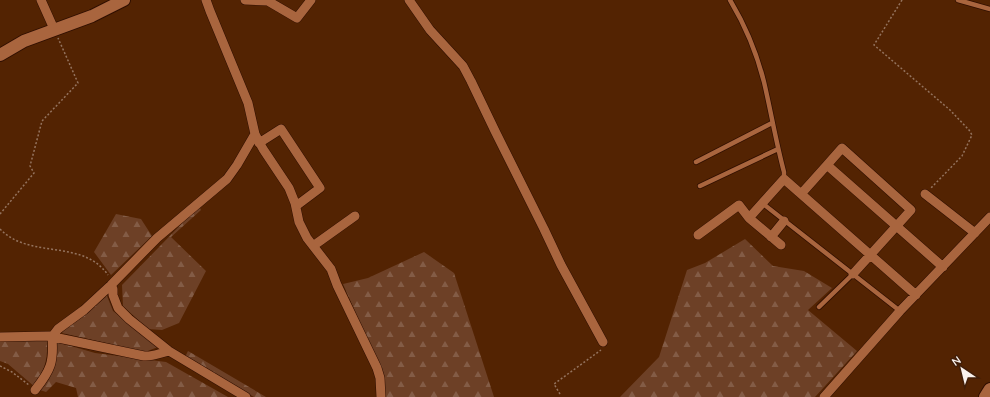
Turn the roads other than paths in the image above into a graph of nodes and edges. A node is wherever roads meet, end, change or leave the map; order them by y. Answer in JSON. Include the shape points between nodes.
{"nodes":[{"id":1,"x":41,"y":0,"type":"edge"},
{"id":2,"x":124,"y":0,"type":"edge"},
{"id":3,"x":206,"y":0,"type":"edge"},
{"id":4,"x":246,"y":0,"type":"edge"},
{"id":5,"x":311,"y":0,"type":"edge"},
{"id":6,"x":409,"y":0,"type":"edge"},
{"id":7,"x":730,"y":0,"type":"edge"},
{"id":8,"x":958,"y":0,"type":"edge"},
{"id":9,"x":990,"y":9,"type":"edge"},
{"id":10,"x":54,"y":29,"type":"junction"},
{"id":11,"x":0,"y":55,"type":"edge"},
{"id":12,"x":772,"y":123,"type":"junction"},
{"id":13,"x":257,"y":138,"type":"junction"},
{"id":14,"x":778,"y":149,"type":"junction"},
{"id":15,"x":696,"y":162,"type":"dead end"},
{"id":16,"x":827,"y":165,"type":"junction"},
{"id":17,"x":784,"y":179,"type":"junction"},
{"id":18,"x":700,"y":186,"type":"dead end"},
{"id":19,"x":801,"y":194,"type":"junction"},
{"id":20,"x":925,"y":194,"type":"road end"},
{"id":21,"x":762,"y":203,"type":"junction"},
{"id":22,"x":296,"y":206,"type":"junction"},
{"id":23,"x":355,"y":216,"type":"dead end"},
{"id":24,"x":990,"y":217,"type":"edge"},
{"id":25,"x":749,"y":218,"type":"junction"},
{"id":26,"x":784,"y":221,"type":"junction"},
{"id":27,"x":896,"y":226,"type":"junction"},
{"id":28,"x":975,"y":233,"type":"junction"},
{"id":29,"x":698,"y":235,"type":"dead end"},
{"id":30,"x":771,"y":237,"type":"junction"},
{"id":31,"x":781,"y":245,"type":"dead end"},
{"id":32,"x":313,"y":246,"type":"junction"},
{"id":33,"x":870,"y":255,"type":"junction"},
{"id":34,"x":943,"y":267,"type":"junction"},
{"id":35,"x":853,"y":274,"type":"junction"},
{"id":36,"x":112,"y":283,"type":"junction"},
{"id":37,"x":916,"y":295,"type":"junction"},
{"id":38,"x":818,"y":308,"type":"dead end"},
{"id":39,"x":900,"y":311,"type":"junction"},
{"id":40,"x":0,"y":337,"type":"edge"},
{"id":41,"x":52,"y":337,"type":"junction"},
{"id":42,"x":602,"y":342,"type":"road end"},
{"id":43,"x":169,"y":351,"type":"junction"},
{"id":44,"x":990,"y":388,"type":"edge"},
{"id":45,"x":35,"y":390,"type":"road end"},
{"id":46,"x":246,"y":397,"type":"edge"},
{"id":47,"x":381,"y":397,"type":"edge"},
{"id":48,"x":824,"y":397,"type":"edge"},
{"id":49,"x":985,"y":397,"type":"edge"}],
"edges":[{"from":1,"to":10,"type":"street"},
{"from":2,"to":10,"type":"street","via":[[92,16]]},
{"from":3,"to":13,"type":"street","via":[[248,103]]},
{"from":4,"to":5,"type":"street","via":[[268,1],[297,18]]},
{"from":6,"to":42,"type":"street","via":[[430,30],[463,66]]},
{"from":7,"to":12,"type":"lane","via":[[754,51],[764,82]]},
{"from":8,"to":9,"type":"lane"},
{"from":10,"to":11,"type":"street","via":[[24,41]]},
{"from":12,"to":14,"type":"lane"},
{"from":12,"to":15,"type":"lane"},
{"from":13,"to":22,"type":"street","via":[[289,188]]},
{"from":13,"to":22,"type":"street","via":[[281,130],[320,188]]},
{"from":13,"to":36,"type":"street","via":[[227,179],[157,238]]},
{"from":14,"to":17,"type":"lane"},
{"from":14,"to":18,"type":"lane"},
{"from":16,"to":19,"type":"street"},
{"from":16,"to":27,"type":"street"},
{"from":16,"to":27,"type":"street","via":[[842,148],[911,210]]},
{"from":17,"to":19,"type":"street"},
{"from":17,"to":21,"type":"street"},
{"from":19,"to":33,"type":"street"},
{"from":20,"to":28,"type":"street"},
{"from":21,"to":25,"type":"street"},
{"from":21,"to":26,"type":"lane"},
{"from":22,"to":32,"type":"street","via":[[299,222]]},
{"from":23,"to":32,"type":"street"},
{"from":24,"to":28,"type":"street"},
{"from":25,"to":29,"type":"street","via":[[739,205]]},
{"from":25,"to":30,"type":"street"},
{"from":26,"to":30,"type":"street"},
{"from":26,"to":35,"type":"lane"},
{"from":27,"to":33,"type":"street"},
{"from":27,"to":34,"type":"street"},
{"from":28,"to":34,"type":"street"},
{"from":30,"to":31,"type":"street"},
{"from":32,"to":47,"type":"street","via":[[331,269],[377,368]]},
{"from":33,"to":35,"type":"street"},
{"from":33,"to":37,"type":"street"},
{"from":34,"to":37,"type":"street"},
{"from":35,"to":38,"type":"lane"},
{"from":35,"to":39,"type":"lane"},
{"from":36,"to":41,"type":"street"},
{"from":36,"to":43,"type":"street","via":[[118,308]]},
{"from":37,"to":39,"type":"street"},
{"from":39,"to":48,"type":"street"},
{"from":40,"to":41,"type":"street"},
{"from":41,"to":43,"type":"street","via":[[144,356]]},
{"from":41,"to":45,"type":"street","via":[[51,366]]},
{"from":43,"to":46,"type":"street"},
{"from":44,"to":49,"type":"street"}]}
